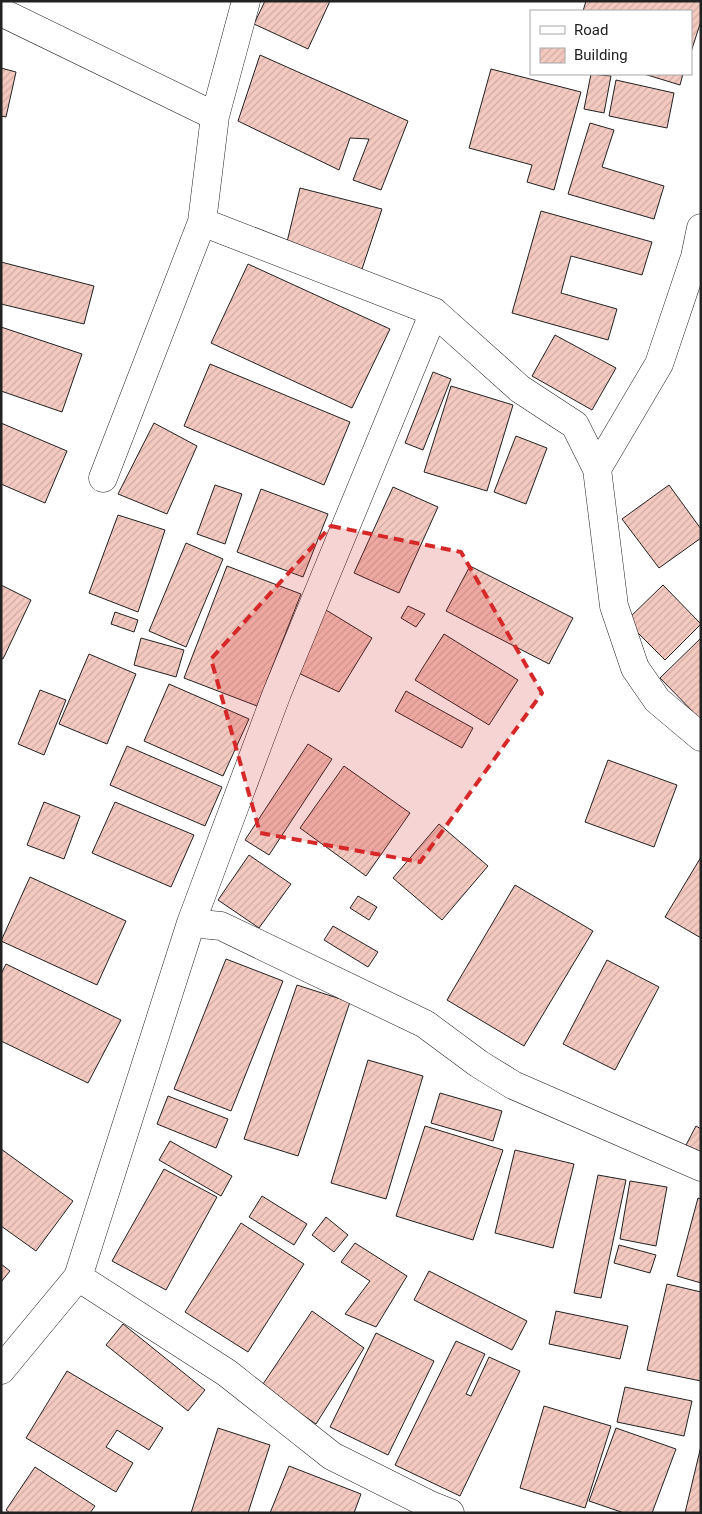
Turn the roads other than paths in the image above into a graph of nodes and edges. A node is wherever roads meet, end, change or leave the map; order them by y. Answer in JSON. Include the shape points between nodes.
{"nodes":[{"id":1,"x":246,"y":1,"type":"edge"},
{"id":2,"x":1,"y":12,"type":"edge"},
{"id":3,"x":215,"y":116,"type":"junction"},
{"id":4,"x":202,"y":222,"type":"junction"},
{"id":5,"x":701,"y":228,"type":"edge"},
{"id":6,"x":434,"y":312,"type":"junction"},
{"id":7,"x":597,"y":468,"type":"junction"},
{"id":8,"x":103,"y":478,"type":"dead end"},
{"id":9,"x":701,"y":737,"type":"edge"},
{"id":10,"x":191,"y":923,"type":"junction"},
{"id":11,"x":701,"y":1167,"type":"edge"},
{"id":12,"x":78,"y":1278,"type":"junction"},
{"id":13,"x":1,"y":1370,"type":"edge"},
{"id":14,"x":450,"y":1513,"type":"edge"}],
"edges":[{"from":1,"to":3,"type":"street"},
{"from":2,"to":3,"type":"street"},
{"from":3,"to":4,"type":"street"},
{"from":4,"to":6,"type":"street"},
{"from":4,"to":8,"type":"street"},
{"from":5,"to":7,"type":"street","via":[[695,257],[658,364]]},
{"from":6,"to":7,"type":"street","via":[[520,389],[575,425]]},
{"from":6,"to":10,"type":"street","via":[[277,693]]},
{"from":7,"to":9,"type":"street","via":[[614,606],[635,668],[657,700]]},
{"from":10,"to":11,"type":"street","via":[[221,926],[426,1024],[478,1064],[513,1085]]},
{"from":10,"to":12,"type":"street"},
{"from":12,"to":13,"type":"street"},
{"from":12,"to":14,"type":"street","via":[[227,1374],[332,1456]]}]}
